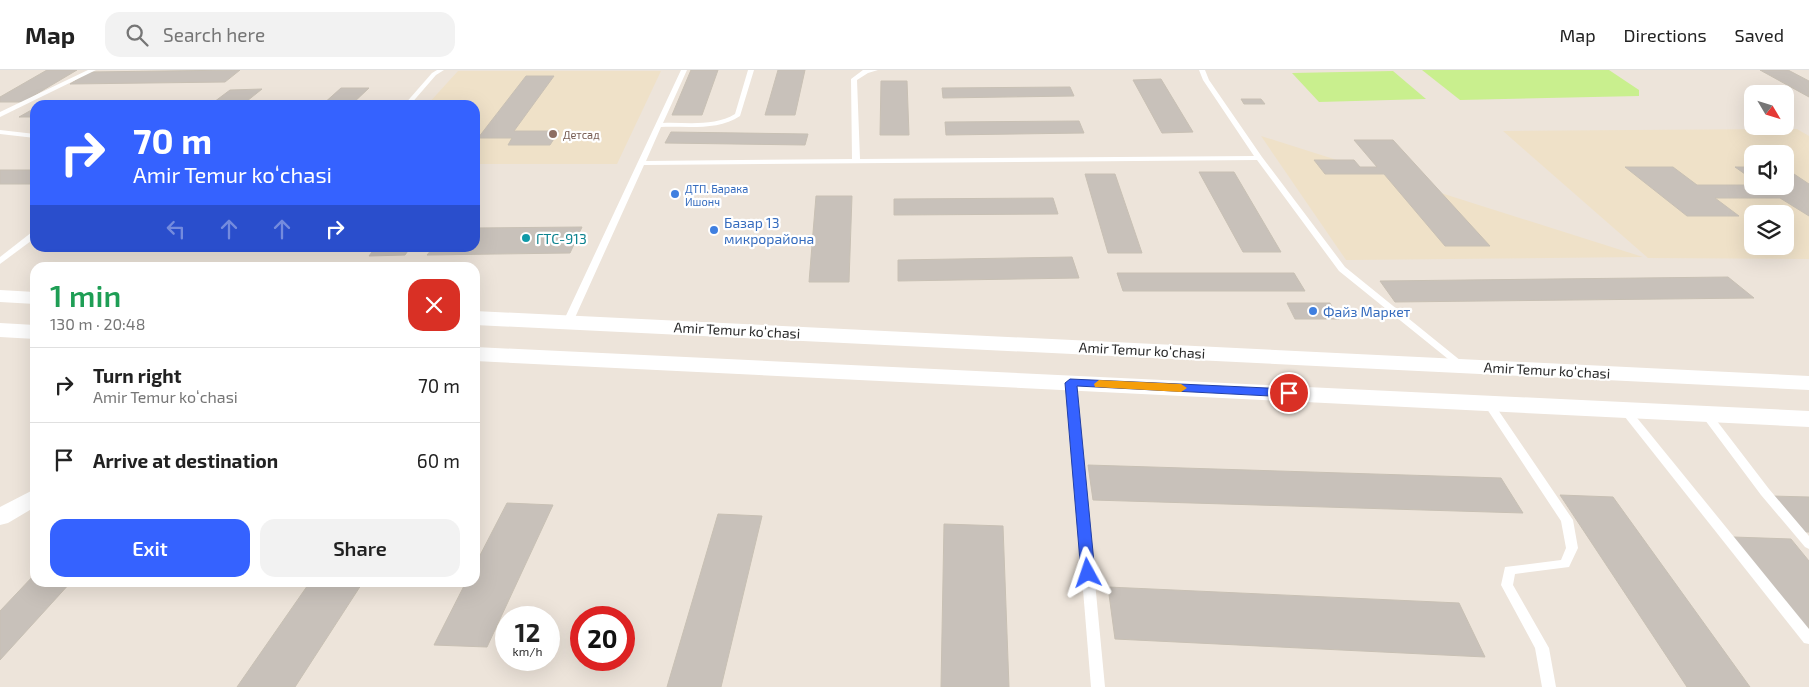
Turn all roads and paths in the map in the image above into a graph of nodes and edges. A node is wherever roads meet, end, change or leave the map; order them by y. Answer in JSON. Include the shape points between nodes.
{"nodes":[{"id":1,"x":93,"y":70,"type":"edge"},
{"id":2,"x":441,"y":70,"type":"edge"},
{"id":3,"x":684,"y":70,"type":"edge"},
{"id":4,"x":751,"y":70,"type":"edge"},
{"id":5,"x":875,"y":70,"type":"edge"},
{"id":6,"x":1202,"y":70,"type":"edge"},
{"id":7,"x":32,"y":100,"type":"edge"},
{"id":8,"x":411,"y":100,"type":"edge"},
{"id":9,"x":30,"y":101,"type":"edge"},
{"id":10,"x":0,"y":116,"type":"edge"},
{"id":11,"x":659,"y":125,"type":"junction"},
{"id":12,"x":0,"y":132,"type":"edge"},
{"id":13,"x":30,"y":135,"type":"edge"},
{"id":14,"x":1259,"y":158,"type":"junction"},
{"id":15,"x":856,"y":161,"type":"junction"},
{"id":16,"x":641,"y":163,"type":"junction"},
{"id":17,"x":30,"y":238,"type":"edge"},
{"id":18,"x":0,"y":262,"type":"edge"},
{"id":19,"x":0,"y":296,"type":"edge"},
{"id":20,"x":30,"y":298,"type":"edge"},
{"id":21,"x":480,"y":318,"type":"edge"},
{"id":22,"x":568,"y":322,"type":"junction"},
{"id":23,"x":0,"y":330,"type":"edge"},
{"id":24,"x":30,"y":332,"type":"edge"},
{"id":25,"x":480,"y":354,"type":"edge"},
{"id":26,"x":552,"y":358,"type":"junction"},
{"id":27,"x":1461,"y":365,"type":"junction"},
{"id":28,"x":1070,"y":383,"type":"junction"},
{"id":29,"x":1809,"y":383,"type":"edge"},
{"id":30,"x":1488,"y":403,"type":"junction"},
{"id":31,"x":1625,"y":410,"type":"junction"},
{"id":32,"x":1706,"y":414,"type":"junction"},
{"id":33,"x":1809,"y":419,"type":"edge"},
{"id":34,"x":30,"y":499,"type":"edge"},
{"id":35,"x":0,"y":518,"type":"edge"},
{"id":36,"x":1809,"y":544,"type":"edge"},
{"id":37,"x":1809,"y":639,"type":"edge"},
{"id":38,"x":1098,"y":687,"type":"edge"},
{"id":39,"x":1550,"y":687,"type":"edge"}],
"edges":[{"from":1,"to":7,"type":"lane"},
{"from":2,"to":8,"type":"lane"},
{"from":3,"to":11,"type":"lane"},
{"from":4,"to":11,"type":"lane","via":[[738,115],[733,120]]},
{"from":5,"to":15,"type":"lane","via":[[866,71],[854,79]]},
{"from":6,"to":14,"type":"lane"},
{"from":9,"to":10,"type":"lane"},
{"from":11,"to":16,"type":"lane"},
{"from":12,"to":13,"type":"lane"},
{"from":14,"to":15,"type":"lane"},
{"from":14,"to":27,"type":"lane","via":[[1342,268]]},
{"from":15,"to":16,"type":"lane"},
{"from":16,"to":22,"type":"lane"},
{"from":17,"to":18,"type":"lane"},
{"from":19,"to":20,"type":"street"},
{"from":21,"to":22,"type":"street","name":"Amir Temur koʻchasi"},
{"from":22,"to":26,"type":"street"},
{"from":22,"to":27,"type":"street","name":"Amir Temur koʻchasi"},
{"from":23,"to":24,"type":"street"},
{"from":25,"to":26,"type":"street"},
{"from":26,"to":28,"type":"street"},
{"from":27,"to":29,"type":"street","name":"Amir Temur koʻchasi"},
{"from":27,"to":30,"type":"street"},
{"from":28,"to":30,"type":"street"},
{"from":28,"to":38,"type":"lane"},
{"from":30,"to":31,"type":"street"},
{"from":30,"to":39,"type":"lane","via":[[1567,520],[1572,548],[1565,564],[1509,570],[1507,585],[1542,648]]},
{"from":31,"to":32,"type":"street"},
{"from":31,"to":37,"type":"lane"},
{"from":32,"to":33,"type":"street"},
{"from":32,"to":36,"type":"lane","via":[[1764,492]]},
{"from":34,"to":35,"type":"street"}]}
